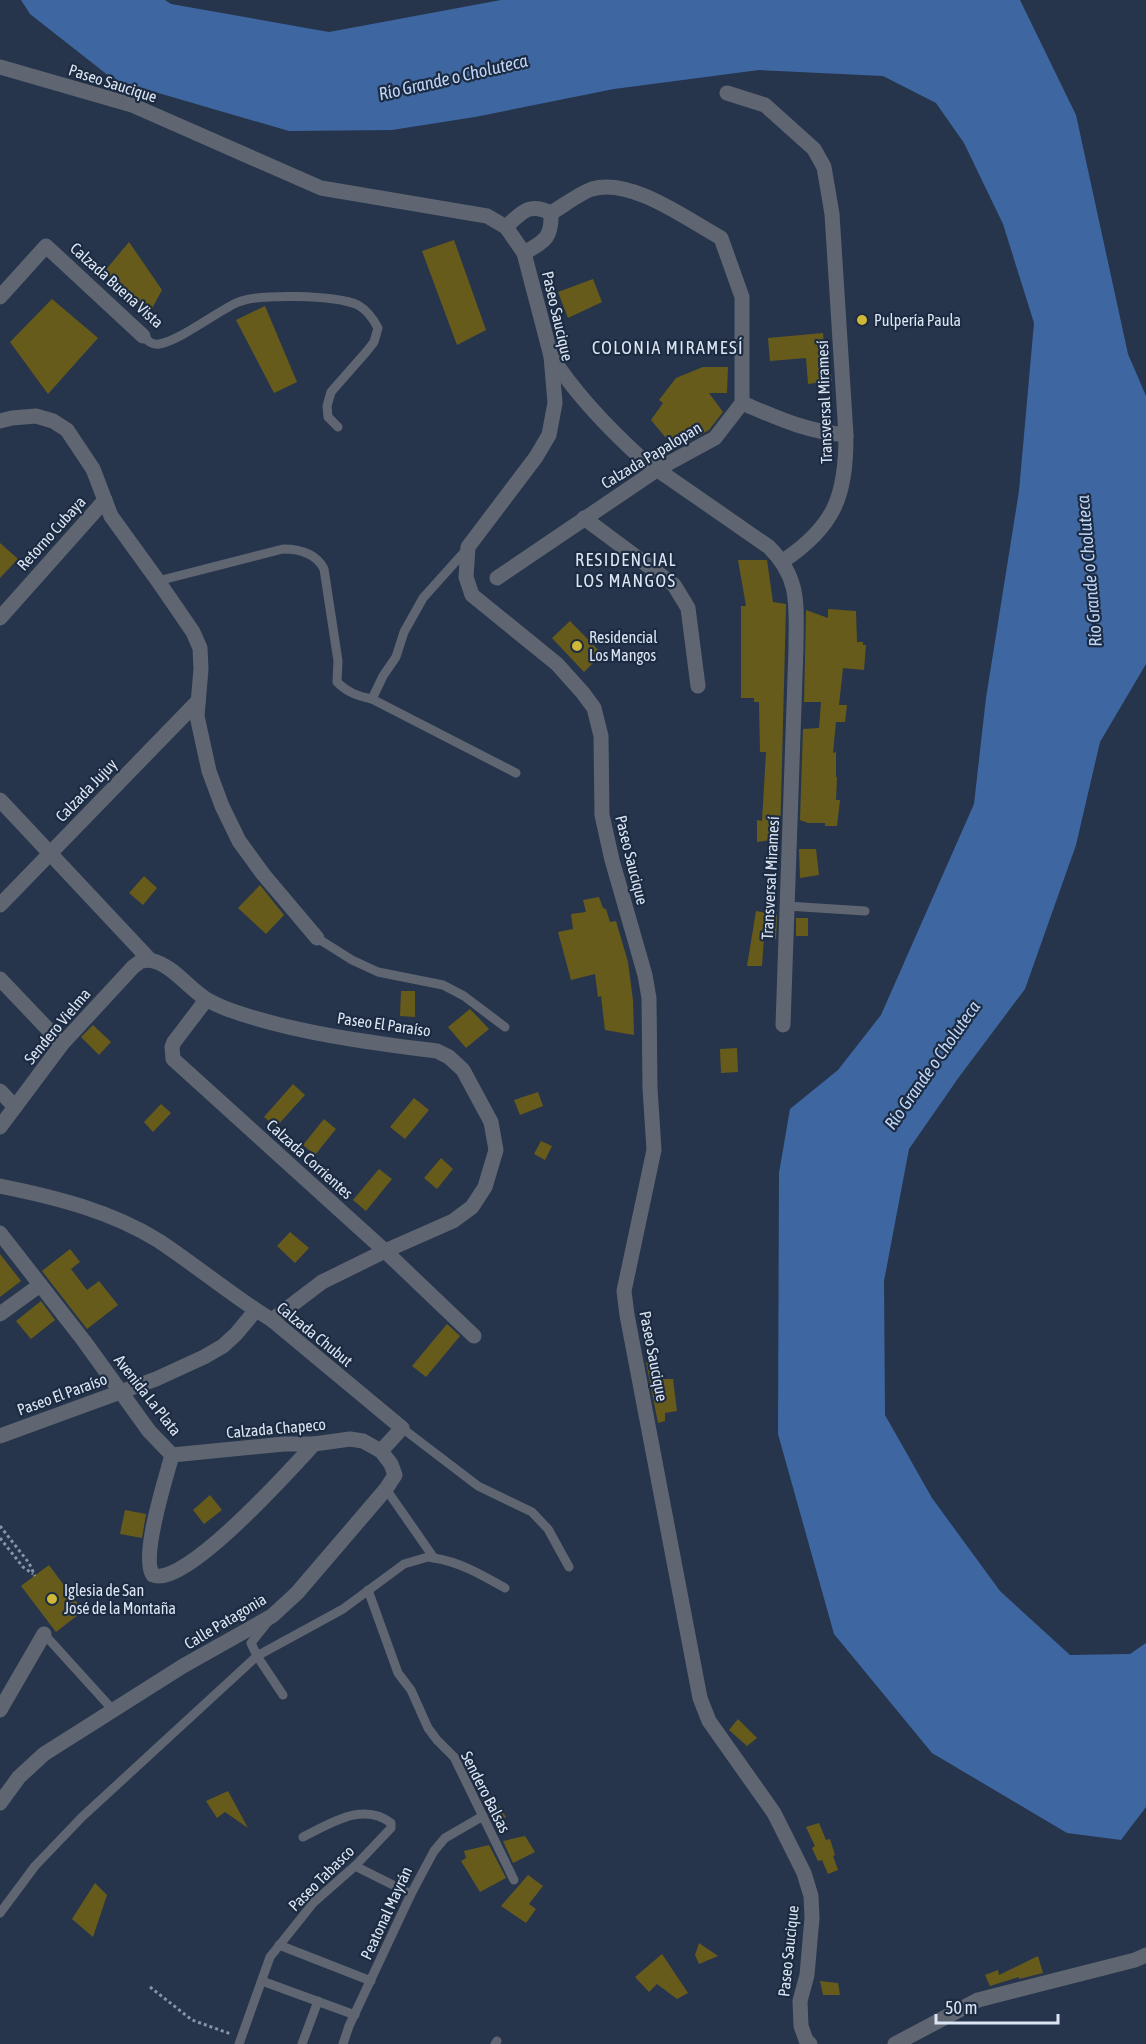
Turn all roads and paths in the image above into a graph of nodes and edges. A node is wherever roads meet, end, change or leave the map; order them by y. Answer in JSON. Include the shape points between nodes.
{"nodes":[{"id":1,"x":0,"y":67,"type":"edge"},
{"id":2,"x":727,"y":93,"type":"dead end"},
{"id":3,"x":551,"y":213,"type":"junction"},
{"id":4,"x":506,"y":227,"type":"junction"},
{"id":5,"x":524,"y":253,"type":"junction"},
{"id":6,"x":0,"y":297,"type":"edge"},
{"id":7,"x":143,"y":336,"type":"joint"},
{"id":8,"x":551,"y":356,"type":"junction"},
{"id":9,"x":742,"y":403,"type":"junction"},
{"id":10,"x":0,"y":421,"type":"edge"},
{"id":11,"x":338,"y":427,"type":"dead end"},
{"id":12,"x":846,"y":435,"type":"junction"},
{"id":13,"x":658,"y":469,"type":"junction"},
{"id":14,"x":105,"y":501,"type":"junction"},
{"id":15,"x":584,"y":518,"type":"junction"},
{"id":16,"x":468,"y":547,"type":"junction"},
{"id":17,"x":783,"y":561,"type":"junction"},
{"id":18,"x":497,"y":578,"type":"dead end"},
{"id":19,"x":158,"y":580,"type":"junction"},
{"id":20,"x":0,"y":618,"type":"edge"},
{"id":21,"x":698,"y":686,"type":"dead end"},
{"id":22,"x":372,"y":699,"type":"junction"},
{"id":23,"x":198,"y":701,"type":"junction"},
{"id":24,"x":516,"y":773,"type":"dead end"},
{"id":25,"x":0,"y":800,"type":"edge"},
{"id":26,"x":50,"y":853,"type":"junction"},
{"id":27,"x":0,"y":904,"type":"edge"},
{"id":28,"x":787,"y":906,"type":"junction"},
{"id":29,"x":865,"y":911,"type":"dead end"},
{"id":30,"x":317,"y":938,"type":"joint"},
{"id":31,"x":150,"y":960,"type":"junction"},
{"id":32,"x":0,"y":979,"type":"edge"},
{"id":33,"x":206,"y":1000,"type":"junction"},
{"id":34,"x":783,"y":1025,"type":"dead end"},
{"id":35,"x":505,"y":1027,"type":"dead end"},
{"id":36,"x":62,"y":1044,"type":"junction"},
{"id":37,"x":0,"y":1091,"type":"edge"},
{"id":38,"x":15,"y":1107,"type":"junction"},
{"id":39,"x":0,"y":1127,"type":"edge"},
{"id":40,"x":0,"y":1186,"type":"edge"},
{"id":41,"x":0,"y":1233,"type":"edge"},
{"id":42,"x":385,"y":1251,"type":"junction"},
{"id":43,"x":40,"y":1285,"type":"junction"},
{"id":44,"x":255,"y":1310,"type":"junction"},
{"id":45,"x":0,"y":1314,"type":"edge"},
{"id":46,"x":272,"y":1320,"type":"junction"},
{"id":47,"x":474,"y":1336,"type":"dead end"},
{"id":48,"x":120,"y":1392,"type":"junction"},
{"id":49,"x":402,"y":1428,"type":"junction"},
{"id":50,"x":0,"y":1436,"type":"edge"},
{"id":51,"x":314,"y":1444,"type":"junction"},
{"id":52,"x":381,"y":1451,"type":"junction"},
{"id":53,"x":172,"y":1455,"type":"junction"},
{"id":54,"x":386,"y":1489,"type":"junction"},
{"id":55,"x":0,"y":1526,"type":"edge"},
{"id":56,"x":0,"y":1538,"type":"edge"},
{"id":57,"x":434,"y":1558,"type":"junction"},
{"id":58,"x":569,"y":1567,"type":"dead end"},
{"id":59,"x":505,"y":1588,"type":"dead end"},
{"id":60,"x":368,"y":1590,"type":"junction"},
{"id":61,"x":272,"y":1616,"type":"junction"},
{"id":62,"x":44,"y":1634,"type":"joint"},
{"id":63,"x":257,"y":1656,"type":"junction"},
{"id":64,"x":283,"y":1695,"type":"dead end"},
{"id":65,"x":0,"y":1710,"type":"edge"},
{"id":66,"x":113,"y":1710,"type":"junction"},
{"id":67,"x":0,"y":1803,"type":"edge"},
{"id":68,"x":483,"y":1816,"type":"junction"},
{"id":69,"x":303,"y":1837,"type":"dead end"},
{"id":70,"x":355,"y":1866,"type":"junction"},
{"id":71,"x":514,"y":1880,"type":"dead end"},
{"id":72,"x":411,"y":1894,"type":"junction"},
{"id":73,"x":0,"y":1913,"type":"edge"},
{"id":74,"x":279,"y":1945,"type":"junction"},
{"id":75,"x":1146,"y":1954,"type":"edge"},
{"id":76,"x":262,"y":1981,"type":"junction"},
{"id":77,"x":371,"y":1981,"type":"junction"},
{"id":78,"x":150,"y":1987,"type":"dead end"},
{"id":79,"x":318,"y":2001,"type":"junction"},
{"id":80,"x":355,"y":2015,"type":"junction"},
{"id":81,"x":240,"y":2041,"type":"edge"},
{"id":82,"x":302,"y":2044,"type":"edge"},
{"id":83,"x":343,"y":2044,"type":"edge"},
{"id":84,"x":810,"y":2044,"type":"edge"},
{"id":85,"x":895,"y":2044,"type":"edge"}],
"edges":[{"from":1,"to":4,"type":"street","name":"Paseo Saucique","via":[[132,105],[321,188],[487,216]]},
{"from":2,"to":12,"type":"street","name":"Transversal Miramesí","via":[[765,105],[814,149],[824,167],[832,214]]},
{"from":3,"to":4,"type":"street","via":[[539,207],[523,210]]},
{"from":3,"to":5,"type":"street","via":[[552,230],[544,242]]},
{"from":3,"to":9,"type":"street","via":[[592,189],[618,187],[643,194],[721,238],[742,297]]},
{"from":4,"to":5,"type":"street","name":"Paseo Saucique"},
{"from":5,"to":8,"type":"street","name":"Paseo Saucique"},
{"from":6,"to":7,"type":"street","name":"Calzada Buena Vista","via":[[46,246]]},
{"from":7,"to":11,"type":"lane","name":"Calzada Buena Vista","via":[[153,344],[171,340],[237,303],[254,298],[335,298],[358,306],[372,315],[378,328],[374,342],[331,392],[328,417]]},
{"from":8,"to":13,"type":"street","via":[[564,377],[633,452]]},
{"from":8,"to":16,"type":"street","name":"Paseo Saucique","via":[[555,403],[549,435]]},
{"from":9,"to":12,"type":"street","via":[[791,424]]},
{"from":9,"to":13,"type":"street","name":"Calzada Papalopan","via":[[715,438]]},
{"from":10,"to":14,"type":"street","via":[[36,416],[67,430],[93,469]]},
{"from":12,"to":17,"type":"street","name":"Transversal Miramesí","via":[[840,497],[814,537]]},
{"from":13,"to":15,"type":"street","name":"Calzada Papalopan"},
{"from":13,"to":17,"type":"street"},
{"from":14,"to":19,"type":"street","via":[[111,516]]},
{"from":14,"to":20,"type":"street","name":"Retorno Cubaya"},
{"from":15,"to":18,"type":"street","name":"Calzada Papalopan"},
{"from":15,"to":21,"type":"street","via":[[674,585],[688,608]]},
{"from":16,"to":22,"type":"lane","via":[[423,598]]},
{"from":16,"to":84,"type":"street","name":"Paseo Saucique","via":[[466,577],[472,595],[557,664],[594,708],[601,736],[602,815],[649,998],[654,1150],[624,1291],[627,1315],[700,1698],[709,1721],[774,1814],[804,1873],[811,1896],[807,1975],[800,2001],[801,2026]]},
{"from":17,"to":28,"type":"street","name":"Transversal Miramesí","via":[[796,600]]},
{"from":19,"to":22,"type":"lane","via":[[283,549],[313,556],[324,569],[338,661],[337,682],[355,695]]},
{"from":19,"to":23,"type":"street","via":[[200,648]]},
{"from":22,"to":24,"type":"lane"},
{"from":23,"to":26,"type":"street","name":"Calzada Jujuy"},
{"from":23,"to":30,"type":"street","via":[[197,716],[210,771],[239,841]]},
{"from":25,"to":26,"type":"street","name":"Paseo El Paraíso"},
{"from":26,"to":27,"type":"street","name":"Calzada Jujuy"},
{"from":26,"to":31,"type":"street","name":"Paseo El Paraíso"},
{"from":28,"to":29,"type":"lane"},
{"from":28,"to":34,"type":"street","name":"Transversal Miramesí"},
{"from":30,"to":35,"type":"lane","via":[[378,972],[443,985]]},
{"from":31,"to":33,"type":"street","name":"Paseo El Paraíso","via":[[166,967]]},
{"from":31,"to":36,"type":"street","name":"Sendero Vielma","via":[[133,967]]},
{"from":32,"to":36,"type":"street"},
{"from":33,"to":42,"type":"street","name":"Calzada Corrientes","via":[[174,1042],[173,1059]]},
{"from":33,"to":42,"type":"street","name":"Paseo El Paraíso","via":[[264,1020],[326,1034],[437,1050],[463,1070],[491,1122],[496,1150],[486,1187],[472,1207],[453,1221]]},
{"from":36,"to":38,"type":"street","name":"Sendero Vielma"},
{"from":37,"to":38,"type":"street"},
{"from":38,"to":39,"type":"street","name":"Sendero Vielma"},
{"from":40,"to":44,"type":"street","name":"Calzada Chubut","via":[[41,1194],[111,1217],[157,1240]]},
{"from":41,"to":43,"type":"street","name":"Avenida La Plata"},
{"from":42,"to":46,"type":"street","name":"Paseo El Paraíso","via":[[322,1282]]},
{"from":42,"to":47,"type":"street","name":"Calzada Corrientes"},
{"from":43,"to":45,"type":"street"},
{"from":43,"to":48,"type":"street","name":"Avenida La Plata"},
{"from":44,"to":46,"type":"street","name":"Calzada Chubut"},
{"from":44,"to":48,"type":"street","name":"Paseo El Paraíso","via":[[223,1346]]},
{"from":46,"to":49,"type":"street","name":"Calzada Chubut"},
{"from":48,"to":50,"type":"street","name":"Paseo El Paraíso"},
{"from":48,"to":53,"type":"street","name":"Avenida La Plata"},
{"from":49,"to":52,"type":"street"},
{"from":49,"to":58,"type":"lane","name":"Calzada Chubut","via":[[478,1486],[532,1512],[548,1528]]},
{"from":51,"to":52,"type":"street","name":"Calzada Chapeco","via":[[350,1439]]},
{"from":51,"to":53,"type":"street","name":"Calzada Chapeco"},
{"from":51,"to":53,"type":"street","name":"Avenida La Plata","via":[[226,1534],[183,1567],[158,1577],[150,1570],[149,1546]]},
{"from":52,"to":54,"type":"street","via":[[392,1464],[394,1475]]},
{"from":54,"to":57,"type":"lane"},
{"from":54,"to":61,"type":"street","name":"Calle Patagonia","via":[[297,1593]]},
{"from":55,"to":56,"type":"path","via":[[35,1576]]},
{"from":57,"to":59,"type":"lane","via":[[475,1570]]},
{"from":57,"to":60,"type":"lane","via":[[404,1564]]},
{"from":60,"to":63,"type":"lane","via":[[343,1609]]},
{"from":60,"to":68,"type":"lane","name":"Sendero Balsas","via":[[398,1673],[411,1690],[428,1728],[454,1757]]},
{"from":61,"to":63,"type":"lane","via":[[251,1643]]},
{"from":61,"to":66,"type":"street","name":"Calle Patagonia"},
{"from":62,"to":65,"type":"street"},
{"from":62,"to":66,"type":"lane"},
{"from":63,"to":64,"type":"lane"},
{"from":63,"to":73,"type":"lane","via":[[82,1817],[35,1866]]},
{"from":66,"to":67,"type":"street","name":"Calle Patagonia","via":[[44,1754],[19,1777]]},
{"from":68,"to":71,"type":"lane","name":"Sendero Balsas"},
{"from":68,"to":72,"type":"lane","name":"Peatonal Mayrán","via":[[445,1838]]},
{"from":69,"to":70,"type":"lane","name":"Paseo Tabasco","via":[[358,1813],[372,1812],[391,1823],[391,1828]]},
{"from":70,"to":72,"type":"lane"},
{"from":70,"to":74,"type":"lane","name":"Paseo Tabasco","via":[[314,1902]]},
{"from":72,"to":77,"type":"lane","name":"Peatonal Mayrán"},
{"from":74,"to":76,"type":"lane","name":"Paseo Tabasco","via":[[270,1957]]},
{"from":74,"to":77,"type":"lane"},
{"from":75,"to":85,"type":"street","via":[[978,2000]]},
{"from":76,"to":79,"type":"lane"},
{"from":76,"to":81,"type":"lane","name":"Paseo Tabasco"},
{"from":77,"to":80,"type":"lane","name":"Peatonal Mayrán"},
{"from":78,"to":81,"type":"path","via":[[192,2020]]},
{"from":79,"to":80,"type":"lane"},
{"from":79,"to":82,"type":"lane"},
{"from":80,"to":83,"type":"lane","name":"Peatonal Mayrán"}]}
